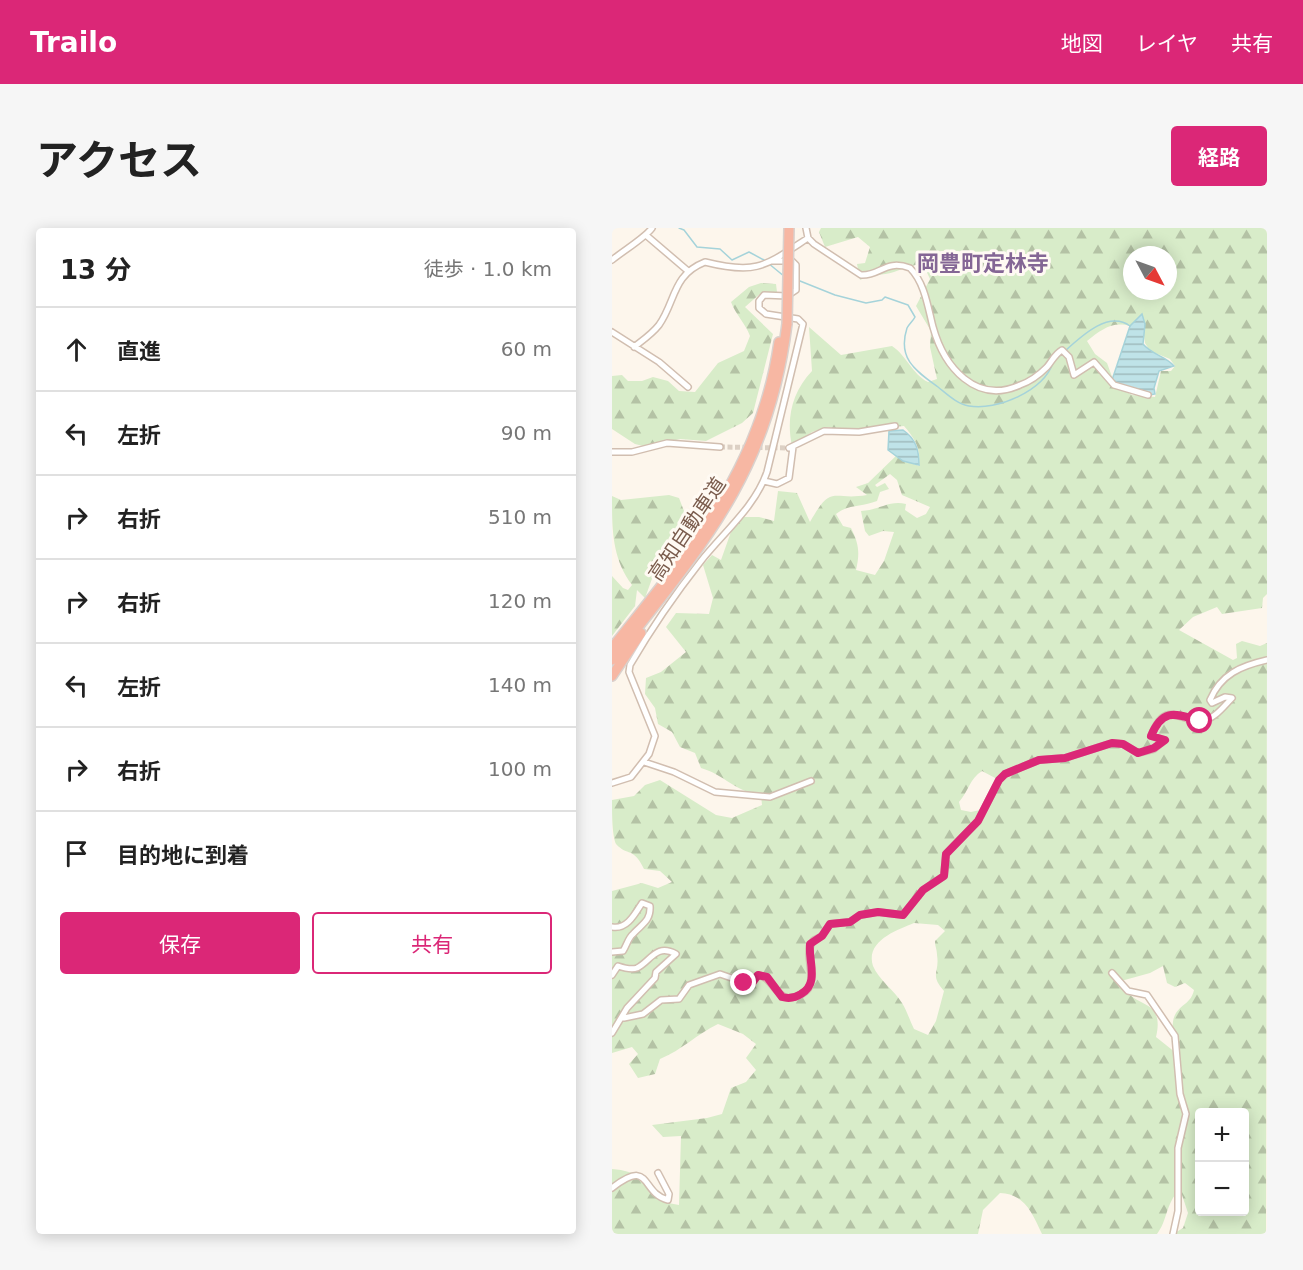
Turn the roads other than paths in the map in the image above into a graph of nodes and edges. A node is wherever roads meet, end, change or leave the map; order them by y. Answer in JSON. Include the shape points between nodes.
{"nodes":[{"id":1,"x":652,"y":228,"type":"edge"},
{"id":2,"x":783,"y":228,"type":"edge"},
{"id":3,"x":789,"y":228,"type":"edge"},
{"id":4,"x":806,"y":228,"type":"edge"},
{"id":5,"x":647,"y":236,"type":"junction"},
{"id":6,"x":807,"y":238,"type":"junction"},
{"id":7,"x":612,"y":260,"type":"edge"},
{"id":8,"x":771,"y":263,"type":"junction"},
{"id":9,"x":688,"y":272,"type":"junction"},
{"id":10,"x":784,"y":323,"type":"junction"},
{"id":11,"x":612,"y":332,"type":"edge"},
{"id":12,"x":634,"y":347,"type":"junction"},
{"id":13,"x":687,"y":387,"type":"dead end"},
{"id":14,"x":1148,"y":395,"type":"dead end"},
{"id":15,"x":895,"y":426,"type":"dead end"},
{"id":16,"x":720,"y":447,"type":"tunnel mouth"},
{"id":17,"x":612,"y":452,"type":"edge"},
{"id":18,"x":764,"y":481,"type":"junction"},
{"id":19,"x":680,"y":569,"type":"junction"},
{"id":20,"x":612,"y":642,"type":"edge"},
{"id":21,"x":612,"y":648,"type":"edge"},
{"id":22,"x":612,"y":660,"type":"edge"},
{"id":23,"x":1267,"y":660,"type":"edge"},
{"id":24,"x":612,"y":676,"type":"edge"},
{"id":25,"x":644,"y":762,"type":"junction"},
{"id":26,"x":811,"y":781,"type":"dead end"},
{"id":27,"x":612,"y":783,"type":"edge"},
{"id":28,"x":612,"y":927,"type":"edge"},
{"id":29,"x":612,"y":952,"type":"edge"},
{"id":30,"x":1112,"y":973,"type":"dead end"},
{"id":31,"x":612,"y":975,"type":"edge"},
{"id":32,"x":624,"y":1018,"type":"junction"},
{"id":33,"x":612,"y":1033,"type":"edge"},
{"id":34,"x":658,"y":1173,"type":"dead end"},
{"id":35,"x":612,"y":1188,"type":"edge"},
{"id":36,"x":1173,"y":1234,"type":"edge"}],
"edges":[{"from":1,"to":5,"type":"street"},
{"from":2,"to":10,"type":"highway","name":"高知自動車道"},
{"from":3,"to":10,"type":"highway","name":"高知自動車道","bridge":true},
{"from":4,"to":6,"type":"street"},
{"from":5,"to":7,"type":"street"},
{"from":5,"to":9,"type":"street"},
{"from":6,"to":8,"type":"street"},
{"from":6,"to":14,"type":"street","via":[[861,275],[892,264],[909,268],[919,280],[933,329],[956,374],[976,387],[996,391],[1020,386],[1048,366],[1060,351],[1070,357],[1074,375],[1094,362],[1114,385]]},
{"from":8,"to":9,"type":"street","via":[[730,269],[705,262]]},
{"from":8,"to":18,"type":"street","via":[[796,264],[796,290],[788,297],[764,295],[759,308],[766,314],[798,319],[803,329]]},
{"from":9,"to":12,"type":"street","via":[[673,293],[660,324]]},
{"from":10,"to":19,"type":"highway","name":"高知自動車道","via":[[775,394],[758,444],[734,497]]},
{"from":11,"to":12,"type":"street"},
{"from":12,"to":13,"type":"street","via":[[659,362]]},
{"from":15,"to":18,"type":"street","via":[[814,434],[791,447],[789,478],[777,484]]},
{"from":16,"to":17,"type":"street","via":[[667,443],[632,452]]},
{"from":18,"to":25,"type":"street","via":[[667,607],[630,665],[629,672],[655,736]]},
{"from":19,"to":20,"type":"highway"},
{"from":19,"to":21,"type":"highway","name":"高知自動車道"},
{"from":19,"to":22,"type":"highway","name":"高知自動車道"},
{"from":19,"to":24,"type":"highway"},
{"from":23,"to":32,"type":"street","via":[[1241,667],[1225,677],[1210,700],[1212,704],[1232,698],[1213,716],[1200,721],[1173,713],[1165,717],[1151,736],[1165,740],[1148,751],[1138,753],[1123,744],[1112,743],[1065,758],[1039,760],[1005,774],[978,821],[946,854],[944,876],[923,890],[903,915],[860,915],[850,922],[830,924],[814,940],[809,950],[812,981],[805,992],[788,998],[776,992],[763,976],[758,975],[749,984],[720,974],[688,985],[678,999],[661,1000],[644,1014]]},
{"from":25,"to":26,"type":"street","via":[[715,792],[770,797]]},
{"from":25,"to":27,"type":"street","via":[[631,777]]},
{"from":28,"to":29,"type":"street","via":[[626,924],[642,903],[650,906],[645,924],[634,932],[622,951]]},
{"from":30,"to":36,"type":"street","via":[[1128,991],[1147,995],[1177,1043],[1180,1094],[1186,1119],[1178,1148],[1178,1211]]},
{"from":31,"to":32,"type":"street","via":[[618,966],[640,967],[651,954],[676,954],[627,1008]]},
{"from":32,"to":33,"type":"street"},
{"from":34,"to":35,"type":"street","via":[[669,1194],[668,1200],[636,1174]]}]}
